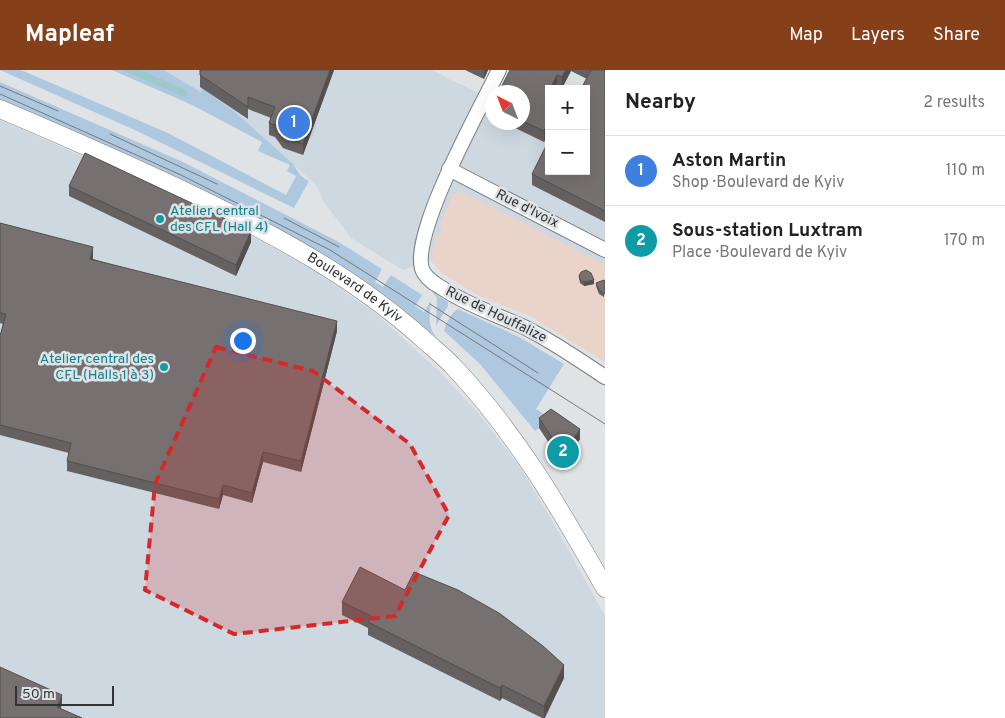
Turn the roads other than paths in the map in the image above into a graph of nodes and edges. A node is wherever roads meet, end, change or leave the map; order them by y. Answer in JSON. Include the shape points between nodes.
{"nodes":[{"id":1,"x":499,"y":70,"type":"edge"},
{"id":2,"x":0,"y":109,"type":"edge"},
{"id":3,"x":449,"y":169,"type":"junction"},
{"id":4,"x":605,"y":250,"type":"edge"},
{"id":5,"x":605,"y":376,"type":"edge"},
{"id":6,"x":605,"y":586,"type":"edge"}],
"edges":[{"from":1,"to":3,"type":"street","name":"Rue de Houffalize"},
{"from":2,"to":6,"type":"main road","name":"Boulevard de Kyiv","via":[[136,168],[244,220],[342,276],[401,320],[451,364],[492,411],[548,490]]},
{"from":3,"to":4,"type":"street","name":"Rue d'Ivoix"},
{"from":3,"to":5,"type":"street","name":"Rue de Houffalize","via":[[427,224],[420,263],[429,280],[459,299],[552,342]]}]}
